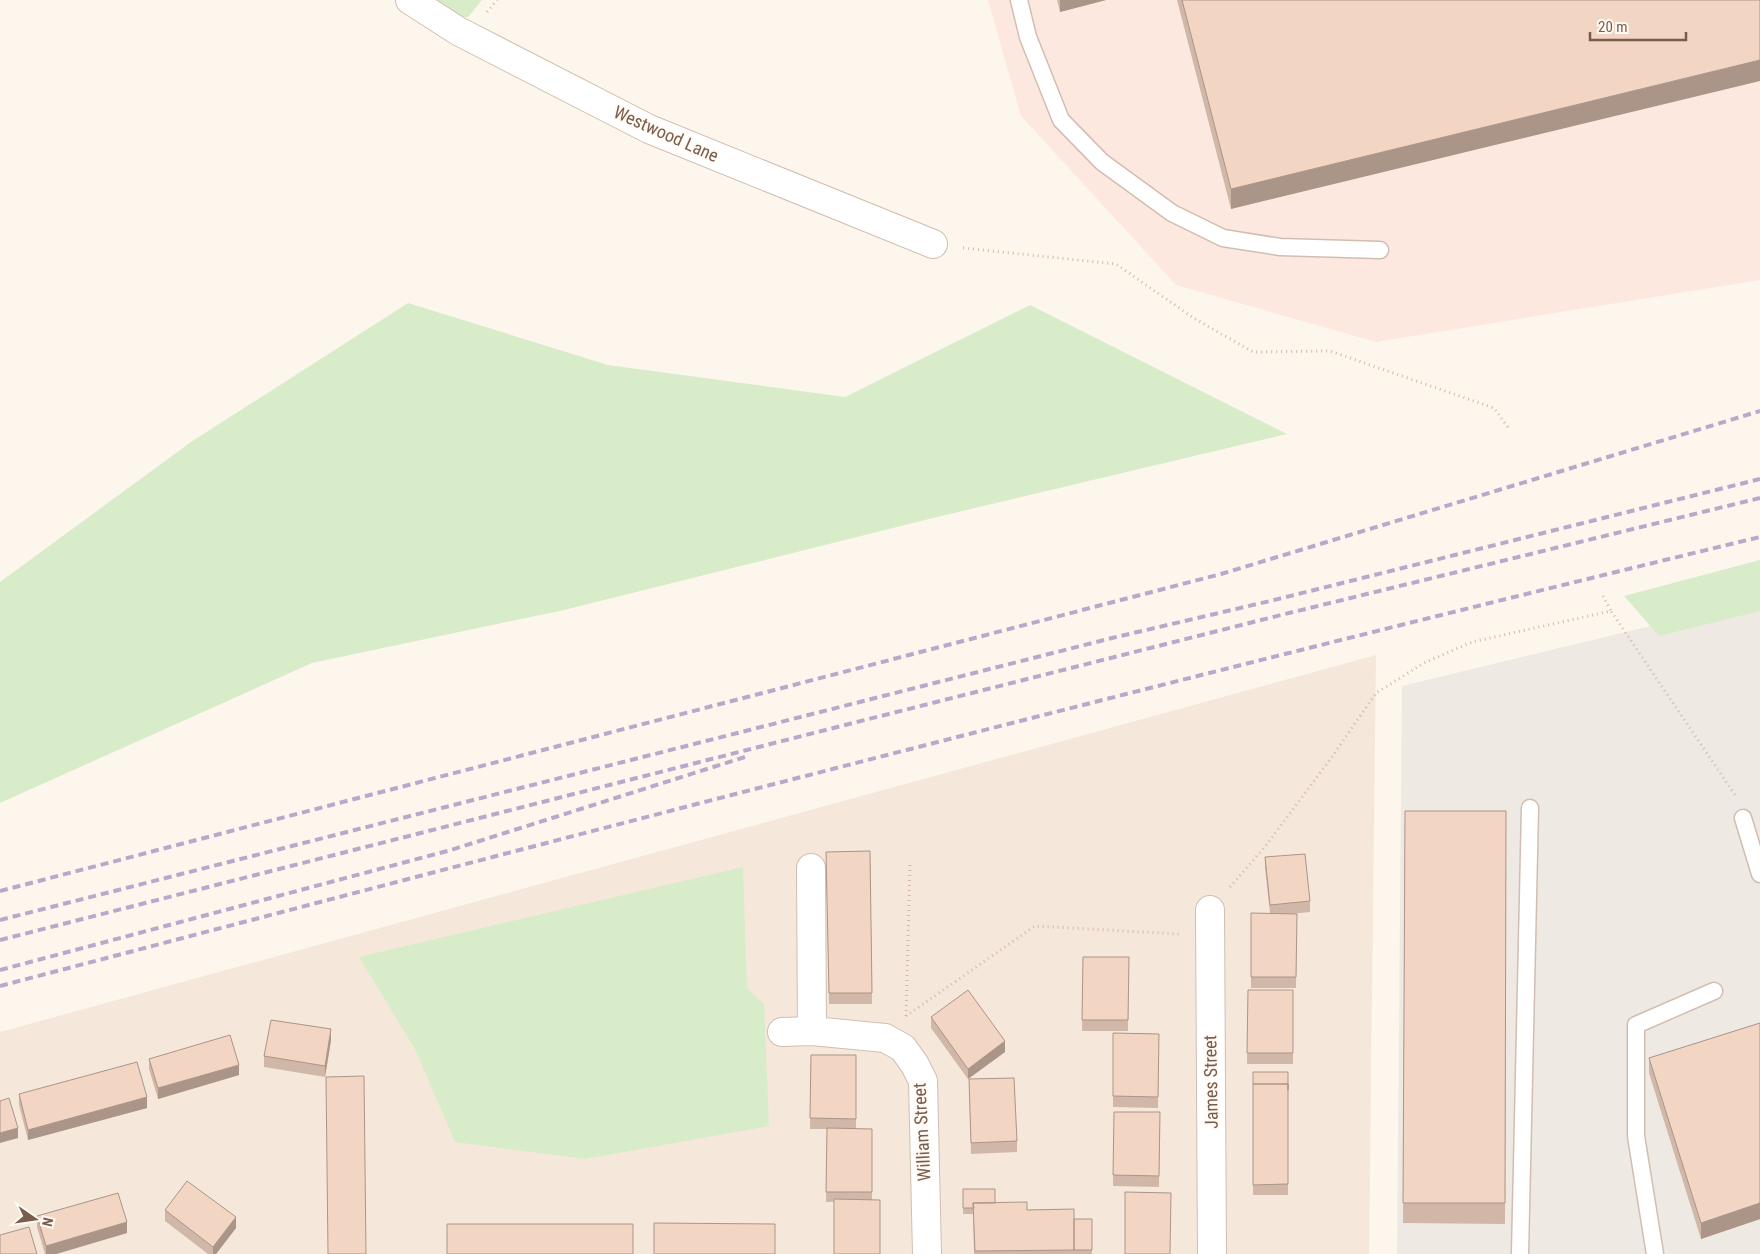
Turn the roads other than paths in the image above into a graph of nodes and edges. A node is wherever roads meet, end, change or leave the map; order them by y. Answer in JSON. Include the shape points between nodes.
{"nodes":[{"id":1,"x":410,"y":0,"type":"edge"},
{"id":2,"x":1018,"y":0,"type":"edge"},
{"id":3,"x":933,"y":244,"type":"road end"},
{"id":4,"x":1380,"y":250,"type":"dead end"},
{"id":5,"x":1530,"y":808,"type":"dead end"},
{"id":6,"x":1743,"y":818,"type":"road end"},
{"id":7,"x":811,"y":868,"type":"dead end"},
{"id":8,"x":1760,"y":874,"type":"edge"},
{"id":9,"x":1210,"y":923,"type":"road end"},
{"id":10,"x":1714,"y":991,"type":"dead end"},
{"id":11,"x":812,"y":1031,"type":"junction"},
{"id":12,"x":782,"y":1032,"type":"dead end"},
{"id":13,"x":927,"y":1254,"type":"edge"},
{"id":14,"x":1212,"y":1254,"type":"edge"},
{"id":15,"x":1520,"y":1254,"type":"edge"},
{"id":16,"x":1655,"y":1254,"type":"edge"}],
"edges":[{"from":1,"to":3,"type":"street","name":"Westwood Lane","via":[[458,31],[648,129]]},
{"from":2,"to":4,"type":"lane","via":[[1028,37],[1062,120],[1102,162],[1172,213],[1224,238],[1280,247]]},
{"from":5,"to":15,"type":"lane"},
{"from":6,"to":8,"type":"lane"},
{"from":7,"to":11,"type":"street"},
{"from":9,"to":14,"type":"street","name":"James Street"},
{"from":10,"to":16,"type":"lane","via":[[1636,1025],[1636,1136]]},
{"from":11,"to":12,"type":"street","name":"William Street"},
{"from":11,"to":13,"type":"street","name":"William Street","via":[[885,1038],[902,1048],[915,1065],[922,1080]]}]}
